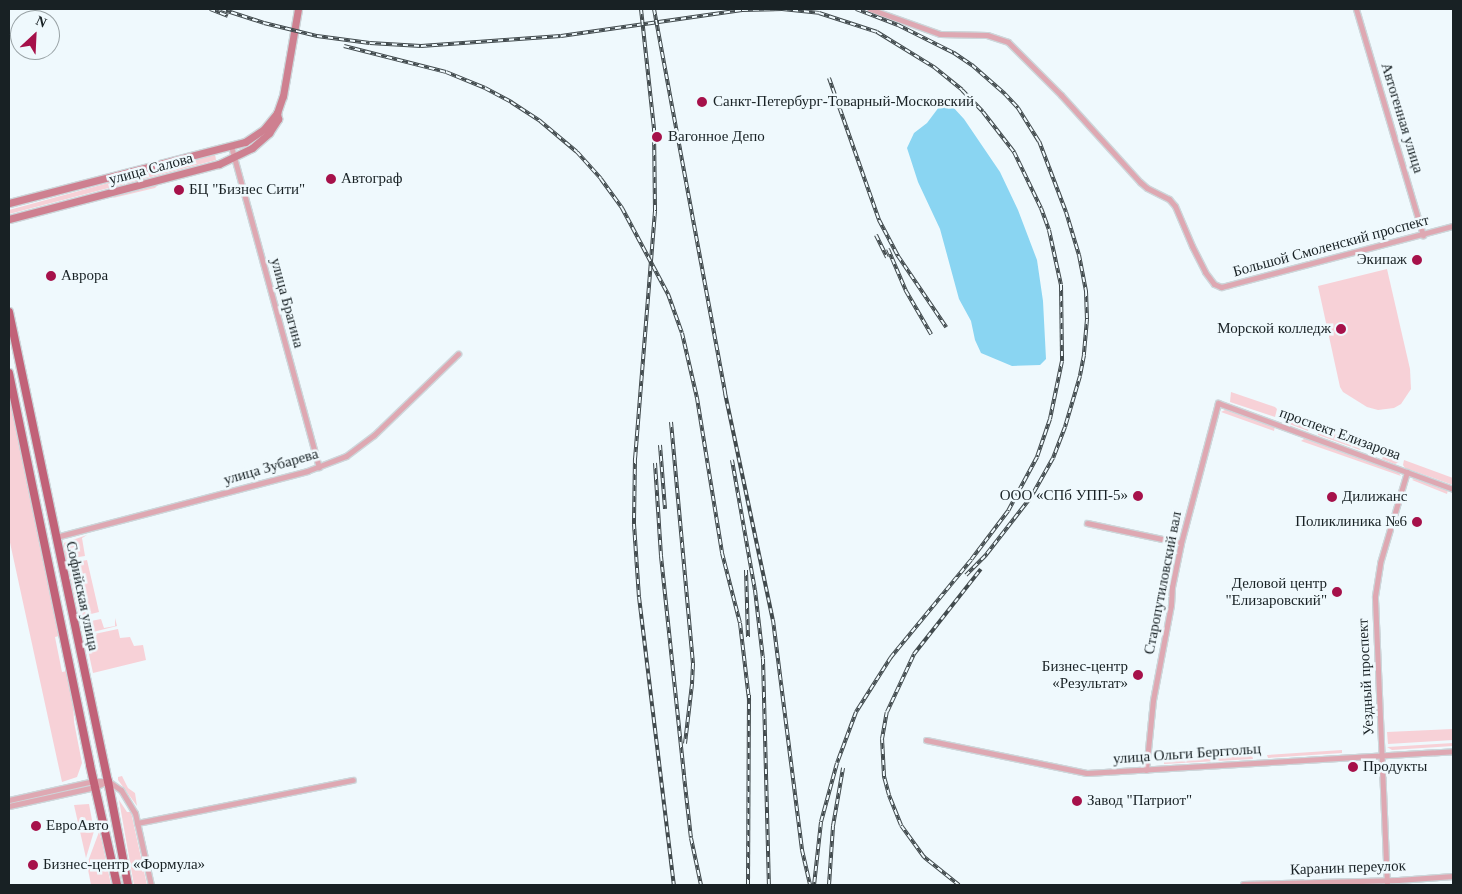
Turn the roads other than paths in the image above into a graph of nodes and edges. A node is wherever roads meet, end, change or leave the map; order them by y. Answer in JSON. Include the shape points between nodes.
{"nodes":[{"id":1,"x":298,"y":9,"type":"edge"},
{"id":2,"x":870,"y":9,"type":"edge"},
{"id":3,"x":1356,"y":9,"type":"edge"},
{"id":4,"x":277,"y":113,"type":"junction"},
{"id":5,"x":231,"y":146,"type":"junction"},
{"id":6,"x":234,"y":158,"type":"junction"},
{"id":7,"x":9,"y":203,"type":"edge"},
{"id":8,"x":9,"y":219,"type":"edge"},
{"id":9,"x":1453,"y":226,"type":"edge"},
{"id":10,"x":1423,"y":235,"type":"junction"},
{"id":11,"x":9,"y":312,"type":"edge"},
{"id":12,"x":458,"y":354,"type":"dead end"},
{"id":13,"x":9,"y":372,"type":"edge"},
{"id":14,"x":1218,"y":403,"type":"joint"},
{"id":15,"x":319,"y":466,"type":"junction"},
{"id":16,"x":1407,"y":472,"type":"junction"},
{"id":17,"x":1453,"y":489,"type":"edge"},
{"id":18,"x":1087,"y":523,"type":"dead end"},
{"id":19,"x":55,"y":538,"type":"junction"},
{"id":20,"x":1181,"y":543,"type":"junction"},
{"id":21,"x":926,"y":740,"type":"dead end"},
{"id":22,"x":1453,"y":751,"type":"edge"},
{"id":23,"x":1382,"y":755,"type":"junction"},
{"id":24,"x":1146,"y":770,"type":"junction"},
{"id":25,"x":353,"y":780,"type":"dead end"},
{"id":26,"x":108,"y":781,"type":"junction"},
{"id":27,"x":94,"y":784,"type":"junction"},
{"id":28,"x":9,"y":800,"type":"edge"},
{"id":29,"x":9,"y":806,"type":"edge"},
{"id":30,"x":138,"y":824,"type":"junction"},
{"id":31,"x":1453,"y":876,"type":"edge"},
{"id":32,"x":1387,"y":883,"type":"edge"},
{"id":33,"x":1243,"y":884,"type":"edge"},
{"id":34,"x":117,"y":885,"type":"edge"},
{"id":35,"x":128,"y":885,"type":"edge"},
{"id":36,"x":151,"y":885,"type":"edge"}],
"edges":[{"from":1,"to":4,"type":"street","name":"улица Салова"},
{"from":2,"to":10,"type":"street","name":"Большой Смоленский проспект","via":[[940,34],[987,35],[1008,42],[1140,182],[1162,194],[1175,206],[1205,272],[1214,284],[1221,287]]},
{"from":3,"to":10,"type":"street","name":"Автогенная улица"},
{"from":4,"to":5,"type":"street","name":"улица Салова","via":[[256,136]]},
{"from":4,"to":6,"type":"street","name":"улица Салова","via":[[278,119],[265,138]]},
{"from":5,"to":6,"type":"street","name":"улица Брагина"},
{"from":5,"to":7,"type":"street","name":"улица Салова"},
{"from":6,"to":8,"type":"street","name":"улица Салова","via":[[173,178]]},
{"from":6,"to":15,"type":"street","name":"улица Брагина"},
{"from":9,"to":10,"type":"street","name":"Большой Смоленский проспект"},
{"from":11,"to":19,"type":"main road","name":"Софийская улица"},
{"from":12,"to":15,"type":"street","name":"улица Зубарева","via":[[358,449]]},
{"from":13,"to":27,"type":"main road","name":"Софийская улица"},
{"from":14,"to":16,"type":"street","name":"проспект Елизарова"},
{"from":14,"to":20,"type":"street","name":"Старопутиловский вал"},
{"from":15,"to":19,"type":"street","name":"улица Зубарева"},
{"from":16,"to":17,"type":"street","name":"проспект Елизарова"},
{"from":16,"to":23,"type":"street","name":"Уездный проспект","via":[[1380,563],[1375,596]]},
{"from":18,"to":20,"type":"street"},
{"from":19,"to":26,"type":"main road","name":"Софийская улица"},
{"from":20,"to":24,"type":"street","name":"Старопутиловский вал","via":[[1153,700]]},
{"from":21,"to":24,"type":"street","name":"улица Ольги Берггольц","via":[[1077,772]]},
{"from":22,"to":23,"type":"street","name":"улица Ольги Берггольц"},
{"from":23,"to":24,"type":"street","name":"улица Ольги Берггольц"},
{"from":23,"to":32,"type":"street","name":"Уездный проспект"},
{"from":25,"to":30,"type":"street"},
{"from":26,"to":27,"type":"street"},
{"from":26,"to":30,"type":"street","via":[[125,796]]},
{"from":26,"to":35,"type":"main road","name":"Софийская улица"},
{"from":27,"to":28,"type":"street"},
{"from":27,"to":29,"type":"street"},
{"from":27,"to":34,"type":"main road","name":"Софийская улица"},
{"from":30,"to":36,"type":"street"},
{"from":31,"to":32,"type":"street","name":"Каранин переулок"},
{"from":32,"to":33,"type":"street","name":"Каранин переулок"}]}
